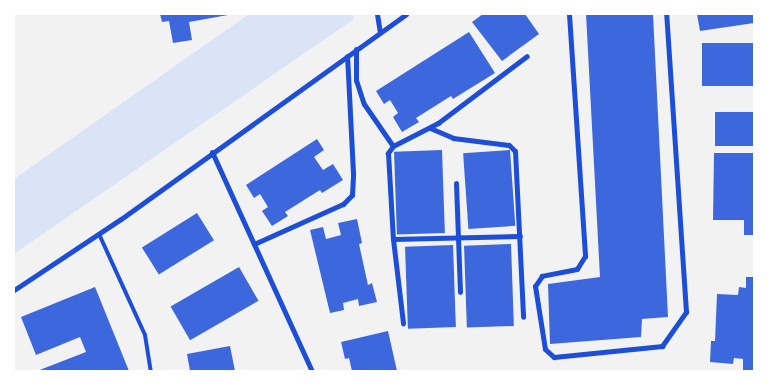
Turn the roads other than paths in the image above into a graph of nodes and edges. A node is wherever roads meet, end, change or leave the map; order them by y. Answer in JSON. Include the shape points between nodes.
{"nodes":[{"id":1,"x":377,"y":14,"type":"edge"},
{"id":2,"x":406,"y":14,"type":"edge"},
{"id":3,"x":569,"y":14,"type":"edge"},
{"id":4,"x":666,"y":14,"type":"edge"},
{"id":5,"x":380,"y":32,"type":"junction"},
{"id":6,"x":356,"y":49,"type":"junction"},
{"id":7,"x":347,"y":56,"type":"junction"},
{"id":8,"x":527,"y":56,"type":"dead end"},
{"id":9,"x":430,"y":128,"type":"junction"},
{"id":10,"x":393,"y":146,"type":"junction"},
{"id":11,"x":212,"y":152,"type":"junction"},
{"id":12,"x":456,"y":183,"type":"dead end"},
{"id":13,"x":99,"y":234,"type":"junction"},
{"id":14,"x":520,"y":236,"type":"junction"},
{"id":15,"x":458,"y":237,"type":"junction"},
{"id":16,"x":393,"y":239,"type":"junction"},
{"id":17,"x":254,"y":244,"type":"junction"},
{"id":18,"x":14,"y":290,"type":"edge"},
{"id":19,"x":460,"y":292,"type":"dead end"},
{"id":20,"x":523,"y":318,"type":"dead end"},
{"id":21,"x":403,"y":323,"type":"dead end"},
{"id":22,"x":151,"y":371,"type":"edge"},
{"id":23,"x":312,"y":371,"type":"edge"}],
"edges":[{"from":1,"to":5,"type":"street"},
{"from":2,"to":5,"type":"street"},
{"from":3,"to":4,"type":"street","via":[[585,256],[577,269],[542,276],[535,286],[545,349],[554,357],[662,346],[686,312]]},
{"from":5,"to":6,"type":"street"},
{"from":6,"to":7,"type":"street"},
{"from":6,"to":10,"type":"street","via":[[356,80],[364,104]]},
{"from":7,"to":11,"type":"street"},
{"from":7,"to":17,"type":"street","via":[[352,195],[344,204]]},
{"from":8,"to":9,"type":"street"},
{"from":9,"to":10,"type":"street"},
{"from":9,"to":14,"type":"street","via":[[453,138],[509,145],[515,151]]},
{"from":10,"to":16,"type":"street","via":[[388,153]]},
{"from":11,"to":13,"type":"street"},
{"from":11,"to":17,"type":"street"},
{"from":12,"to":15,"type":"street"},
{"from":13,"to":18,"type":"street"},
{"from":13,"to":22,"type":"lane","via":[[145,336]]},
{"from":14,"to":15,"type":"street"},
{"from":14,"to":20,"type":"street"},
{"from":15,"to":16,"type":"street"},
{"from":15,"to":19,"type":"street"},
{"from":16,"to":21,"type":"street"},
{"from":17,"to":23,"type":"street"}]}
